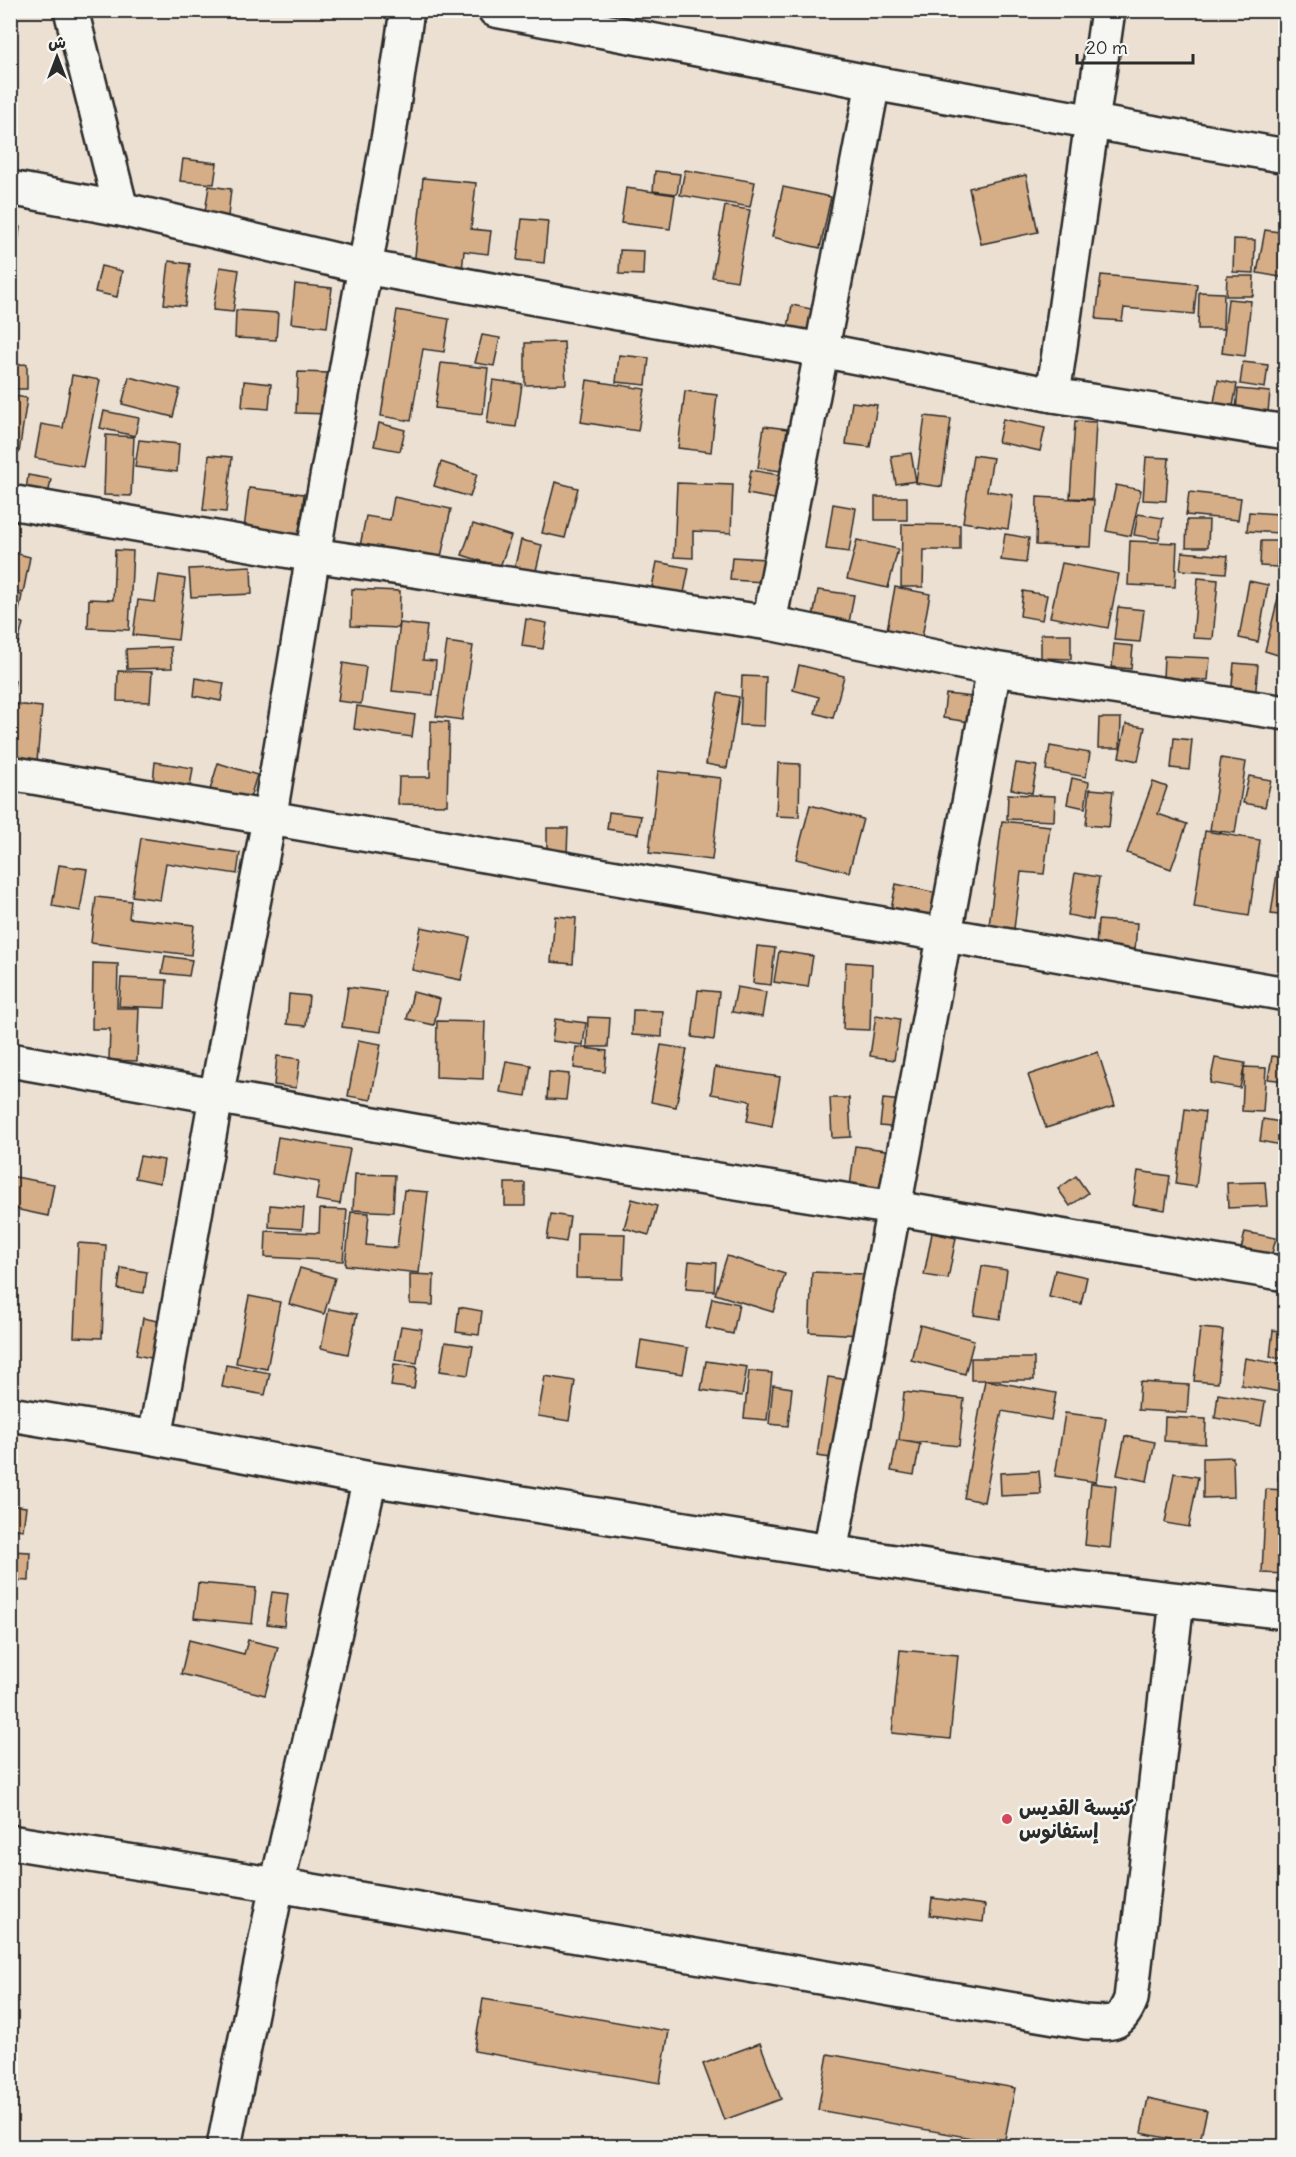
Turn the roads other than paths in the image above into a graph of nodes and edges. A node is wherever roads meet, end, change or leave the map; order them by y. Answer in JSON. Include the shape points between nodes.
{"nodes":[{"id":1,"x":70,"y":10,"type":"edge"},
{"id":2,"x":407,"y":10,"type":"edge"},
{"id":3,"x":495,"y":10,"type":"edge"},
{"id":4,"x":1108,"y":10,"type":"edge"},
{"id":5,"x":873,"y":83,"type":"junction"},
{"id":6,"x":1092,"y":122,"type":"junction"},
{"id":7,"x":1286,"y":156,"type":"edge"},
{"id":8,"x":10,"y":188,"type":"edge"},
{"id":9,"x":121,"y":209,"type":"junction"},
{"id":10,"x":365,"y":267,"type":"junction"},
{"id":11,"x":821,"y":350,"type":"junction"},
{"id":12,"x":1053,"y":395,"type":"junction"},
{"id":13,"x":1286,"y":432,"type":"edge"},
{"id":14,"x":10,"y":502,"type":"edge"},
{"id":15,"x":313,"y":555,"type":"junction"},
{"id":16,"x":769,"y":623,"type":"junction"},
{"id":17,"x":994,"y":669,"type":"junction"},
{"id":18,"x":1286,"y":713,"type":"edge"},
{"id":19,"x":10,"y":773,"type":"edge"},
{"id":20,"x":269,"y":820,"type":"junction"},
{"id":21,"x":945,"y":933,"type":"junction"},
{"id":22,"x":1286,"y":994,"type":"edge"},
{"id":23,"x":10,"y":1060,"type":"edge"},
{"id":24,"x":216,"y":1096,"type":"junction"},
{"id":25,"x":894,"y":1208,"type":"junction"},
{"id":26,"x":1286,"y":1274,"type":"edge"},
{"id":27,"x":10,"y":1414,"type":"edge"},
{"id":28,"x":155,"y":1438,"type":"junction"},
{"id":29,"x":370,"y":1479,"type":"junction"},
{"id":30,"x":830,"y":1552,"type":"junction"},
{"id":31,"x":1177,"y":1600,"type":"junction"},
{"id":32,"x":1286,"y":1612,"type":"edge"},
{"id":33,"x":10,"y":1842,"type":"edge"},
{"id":34,"x":277,"y":1885,"type":"junction"},
{"id":35,"x":224,"y":2146,"type":"edge"}],
"edges":[{"from":1,"to":9,"type":"street"},
{"from":2,"to":10,"type":"street"},
{"from":3,"to":5,"type":"street"},
{"from":4,"to":6,"type":"street"},
{"from":5,"to":6,"type":"street"},
{"from":5,"to":11,"type":"street"},
{"from":6,"to":7,"type":"street"},
{"from":6,"to":12,"type":"street"},
{"from":8,"to":9,"type":"street"},
{"from":9,"to":10,"type":"street"},
{"from":10,"to":11,"type":"street"},
{"from":10,"to":15,"type":"street"},
{"from":11,"to":12,"type":"street"},
{"from":11,"to":16,"type":"street"},
{"from":12,"to":13,"type":"street"},
{"from":14,"to":15,"type":"street"},
{"from":15,"to":16,"type":"street"},
{"from":15,"to":20,"type":"street"},
{"from":16,"to":17,"type":"street"},
{"from":17,"to":18,"type":"street"},
{"from":17,"to":21,"type":"street"},
{"from":19,"to":20,"type":"street"},
{"from":20,"to":21,"type":"street"},
{"from":20,"to":24,"type":"street"},
{"from":21,"to":22,"type":"street"},
{"from":21,"to":25,"type":"street"},
{"from":23,"to":24,"type":"street"},
{"from":24,"to":25,"type":"street"},
{"from":24,"to":28,"type":"street"},
{"from":25,"to":26,"type":"street"},
{"from":25,"to":30,"type":"street"},
{"from":27,"to":28,"type":"street"},
{"from":28,"to":29,"type":"street"},
{"from":29,"to":30,"type":"street"},
{"from":29,"to":34,"type":"street"},
{"from":30,"to":31,"type":"street","via":[[1031,1583]]},
{"from":31,"to":32,"type":"street"},
{"from":31,"to":34,"type":"street","via":[[1131,1999],[1125,2014],[1114,2023],[1085,2022]]},
{"from":33,"to":34,"type":"street"},
{"from":34,"to":35,"type":"street"}]}
